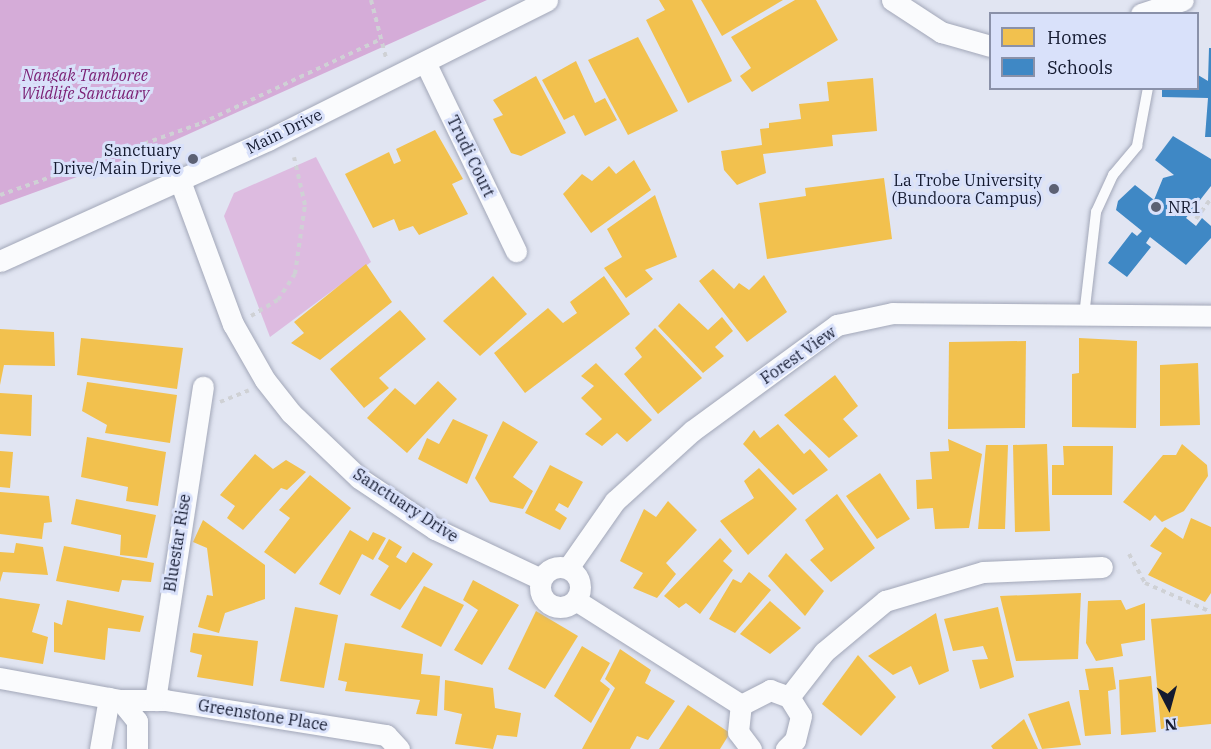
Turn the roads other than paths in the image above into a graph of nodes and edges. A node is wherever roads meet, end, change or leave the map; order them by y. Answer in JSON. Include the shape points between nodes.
{"nodes":[{"id":1,"x":547,"y":0,"type":"edge"},
{"id":2,"x":892,"y":0,"type":"edge"},
{"id":3,"x":1183,"y":0,"type":"edge"},
{"id":4,"x":1148,"y":12,"type":"edge"},
{"id":5,"x":989,"y":46,"type":"edge"},
{"id":6,"x":425,"y":62,"type":"junction"},
{"id":7,"x":1148,"y":90,"type":"edge"},
{"id":8,"x":180,"y":181,"type":"junction"},
{"id":9,"x":516,"y":251,"type":"dead end"},
{"id":10,"x":5,"y":255,"type":"edge"},
{"id":11,"x":1084,"y":316,"type":"junction"},
{"id":12,"x":1211,"y":316,"type":"edge"},
{"id":13,"x":202,"y":394,"type":"road end"},
{"id":14,"x":1102,"y":567,"type":"dead end"},
{"id":15,"x":568,"y":568,"type":"junction"},
{"id":16,"x":541,"y":579,"type":"junction"},
{"id":17,"x":577,"y":601,"type":"junction"},
{"id":18,"x":0,"y":678,"type":"edge"},
{"id":19,"x":789,"y":697,"type":"junction"},
{"id":20,"x":115,"y":699,"type":"junction"},
{"id":21,"x":155,"y":700,"type":"junction"},
{"id":22,"x":741,"y":705,"type":"junction"},
{"id":23,"x":796,"y":746,"type":"edge"},
{"id":24,"x":100,"y":749,"type":"edge"},
{"id":25,"x":137,"y":749,"type":"edge"},
{"id":26,"x":399,"y":749,"type":"edge"},
{"id":27,"x":751,"y":749,"type":"edge"}],
"edges":[{"from":1,"to":6,"type":"street","name":"Main Drive"},
{"from":2,"to":5,"type":"street","via":[[934,29]]},
{"from":3,"to":4,"type":"street"},
{"from":6,"to":8,"type":"street","name":"Main Drive"},
{"from":6,"to":9,"type":"street","name":"Trudi Court"},
{"from":7,"to":11,"type":"lane","via":[[1147,118],[1137,146],[1113,175],[1096,212]]},
{"from":8,"to":10,"type":"street","name":"Main Drive"},
{"from":8,"to":16,"type":"street","name":"Sanctuary Drive","via":[[233,324],[265,380],[358,478],[435,529]]},
{"from":11,"to":12,"type":"street","name":"Forest View"},
{"from":11,"to":15,"type":"street","name":"Forest View","via":[[893,313],[837,325],[692,431],[615,501]]},
{"from":13,"to":21,"type":"street","name":"Bluestar Rise"},
{"from":14,"to":19,"type":"street","via":[[983,572],[885,602],[824,652]]},
{"from":15,"to":16,"type":"street","via":[[552,568]]},
{"from":15,"to":17,"type":"street","via":[[581,584]]},
{"from":16,"to":17,"type":"street","via":[[541,593],[549,604],[563,607]]},
{"from":17,"to":22,"type":"street"},
{"from":18,"to":20,"type":"street","name":"Greenstone Place"},
{"from":19,"to":22,"type":"street","via":[[770,690]]},
{"from":19,"to":23,"type":"street","via":[[801,716]]},
{"from":20,"to":21,"type":"street","name":"Greenstone Place"},
{"from":20,"to":24,"type":"street"},
{"from":20,"to":25,"type":"street","via":[[137,721]]},
{"from":21,"to":26,"type":"street","name":"Greenstone Place","via":[[386,735]]},
{"from":22,"to":27,"type":"street","via":[[738,732]]}]}
